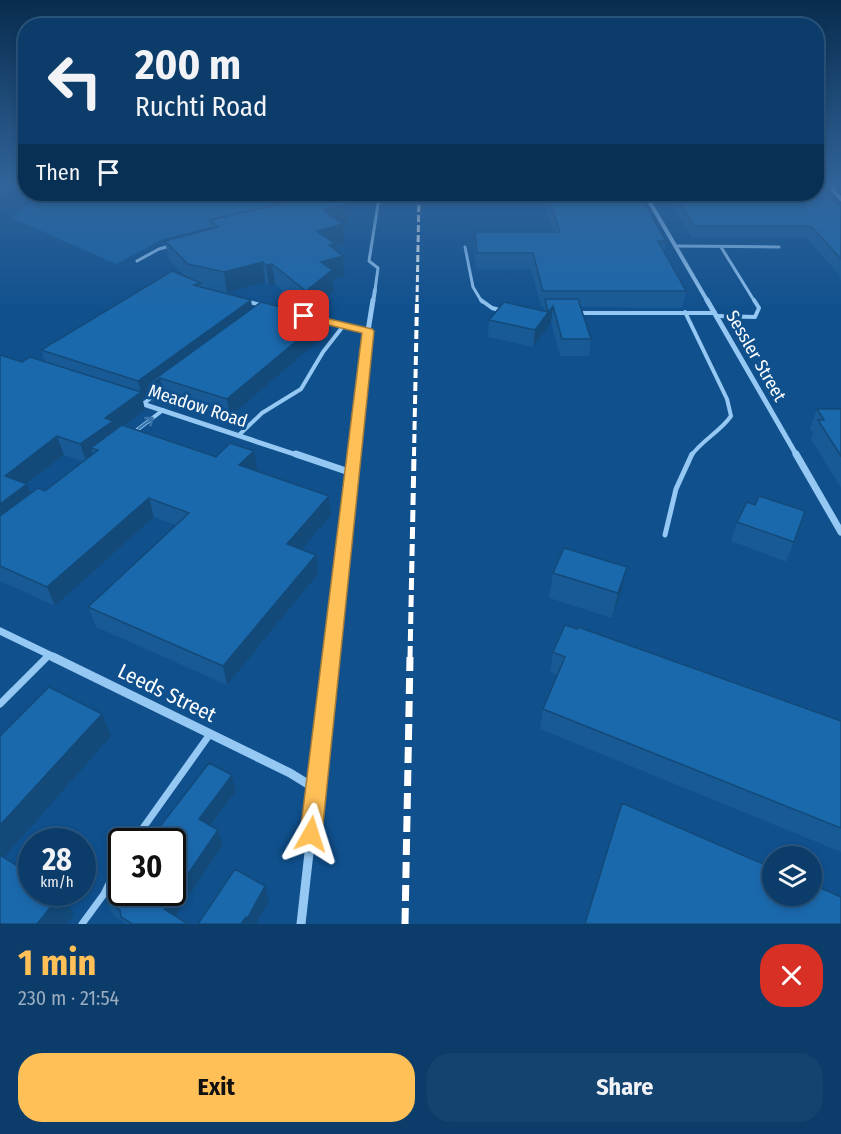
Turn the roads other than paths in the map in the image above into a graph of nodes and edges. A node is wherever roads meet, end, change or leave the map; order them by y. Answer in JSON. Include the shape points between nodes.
{"nodes":[{"id":1,"x":374,"y":227,"type":"edge"},
{"id":2,"x":664,"y":227,"type":"edge"},
{"id":3,"x":181,"y":243,"type":"edge"},
{"id":4,"x":675,"y":246,"type":"junction"},
{"id":5,"x":465,"y":247,"type":"dead end"},
{"id":6,"x":721,"y":247,"type":"junction"},
{"id":7,"x":779,"y":247,"type":"dead end"},
{"id":8,"x":137,"y":261,"type":"dead end"},
{"id":9,"x":375,"y":290,"type":"joint"},
{"id":10,"x":237,"y":299,"type":"edge"},
{"id":11,"x":510,"y":312,"type":"edge"},
{"id":12,"x":567,"y":312,"type":"edge"},
{"id":13,"x":685,"y":312,"type":"junction"},
{"id":14,"x":716,"y":314,"type":"junction"},
{"id":15,"x":262,"y":315,"type":"edge"},
{"id":16,"x":314,"y":318,"type":"edge"},
{"id":17,"x":344,"y":326,"type":"junction"},
{"id":18,"x":368,"y":331,"type":"junction"},
{"id":19,"x":159,"y":392,"type":"edge"},
{"id":20,"x":132,"y":400,"type":"edge"},
{"id":21,"x":143,"y":404,"type":"junction"},
{"id":22,"x":163,"y":410,"type":"junction"},
{"id":23,"x":132,"y":434,"type":"edge"},
{"id":24,"x":239,"y":435,"type":"junction"},
{"id":25,"x":352,"y":473,"type":"junction"},
{"id":26,"x":841,"y":532,"type":"edge"},
{"id":27,"x":664,"y":535,"type":"dead end"},
{"id":28,"x":0,"y":631,"type":"edge"},
{"id":29,"x":49,"y":655,"type":"junction"},
{"id":30,"x":0,"y":704,"type":"edge"},
{"id":31,"x":210,"y":734,"type":"junction"},
{"id":32,"x":316,"y":789,"type":"junction"},
{"id":33,"x":143,"y":828,"type":"edge"},
{"id":34,"x":108,"y":885,"type":"edge"},
{"id":35,"x":82,"y":924,"type":"edge"},
{"id":36,"x":301,"y":924,"type":"edge"}],
"edges":[{"from":1,"to":9,"type":"lane","via":[[369,261],[378,268]]},
{"from":2,"to":4,"type":"street","name":"Sessler Street"},
{"from":3,"to":8,"type":"lane"},
{"from":4,"to":6,"type":"lane"},
{"from":4,"to":14,"type":"street","name":"Sessler Street"},
{"from":5,"to":11,"type":"lane","via":[[475,295],[484,304]]},
{"from":6,"to":7,"type":"lane"},
{"from":6,"to":14,"type":"lane","via":[[759,308],[755,317]]},
{"from":9,"to":18,"type":"street"},
{"from":10,"to":15,"type":"lane","via":[[271,308]]},
{"from":12,"to":13,"type":"lane"},
{"from":13,"to":14,"type":"lane"},
{"from":13,"to":27,"type":"lane","via":[[727,399],[731,416],[724,428],[698,446],[681,478]]},
{"from":14,"to":26,"type":"street","name":"Sessler Street"},
{"from":16,"to":17,"type":"street"},
{"from":17,"to":18,"type":"street"},
{"from":17,"to":24,"type":"lane","via":[[301,389],[262,413]]},
{"from":18,"to":25,"type":"street"},
{"from":19,"to":21,"type":"lane"},
{"from":20,"to":21,"type":"street","name":"Meadow Road"},
{"from":21,"to":22,"type":"street","name":"Meadow Road"},
{"from":23,"to":22,"type":"lane","one_way":true},
{"from":22,"to":24,"type":"street","name":"Meadow Road"},
{"from":24,"to":25,"type":"street","name":"Meadow Road"},
{"from":25,"to":32,"type":"street"},
{"from":28,"to":29,"type":"street","name":"Leeds Street"},
{"from":29,"to":30,"type":"lane"},
{"from":29,"to":31,"type":"street","name":"Leeds Street"},
{"from":31,"to":32,"type":"street","name":"Leeds Street"},
{"from":31,"to":33,"type":"lane"},
{"from":32,"to":36,"type":"street"},
{"from":34,"to":35,"type":"lane"}]}
